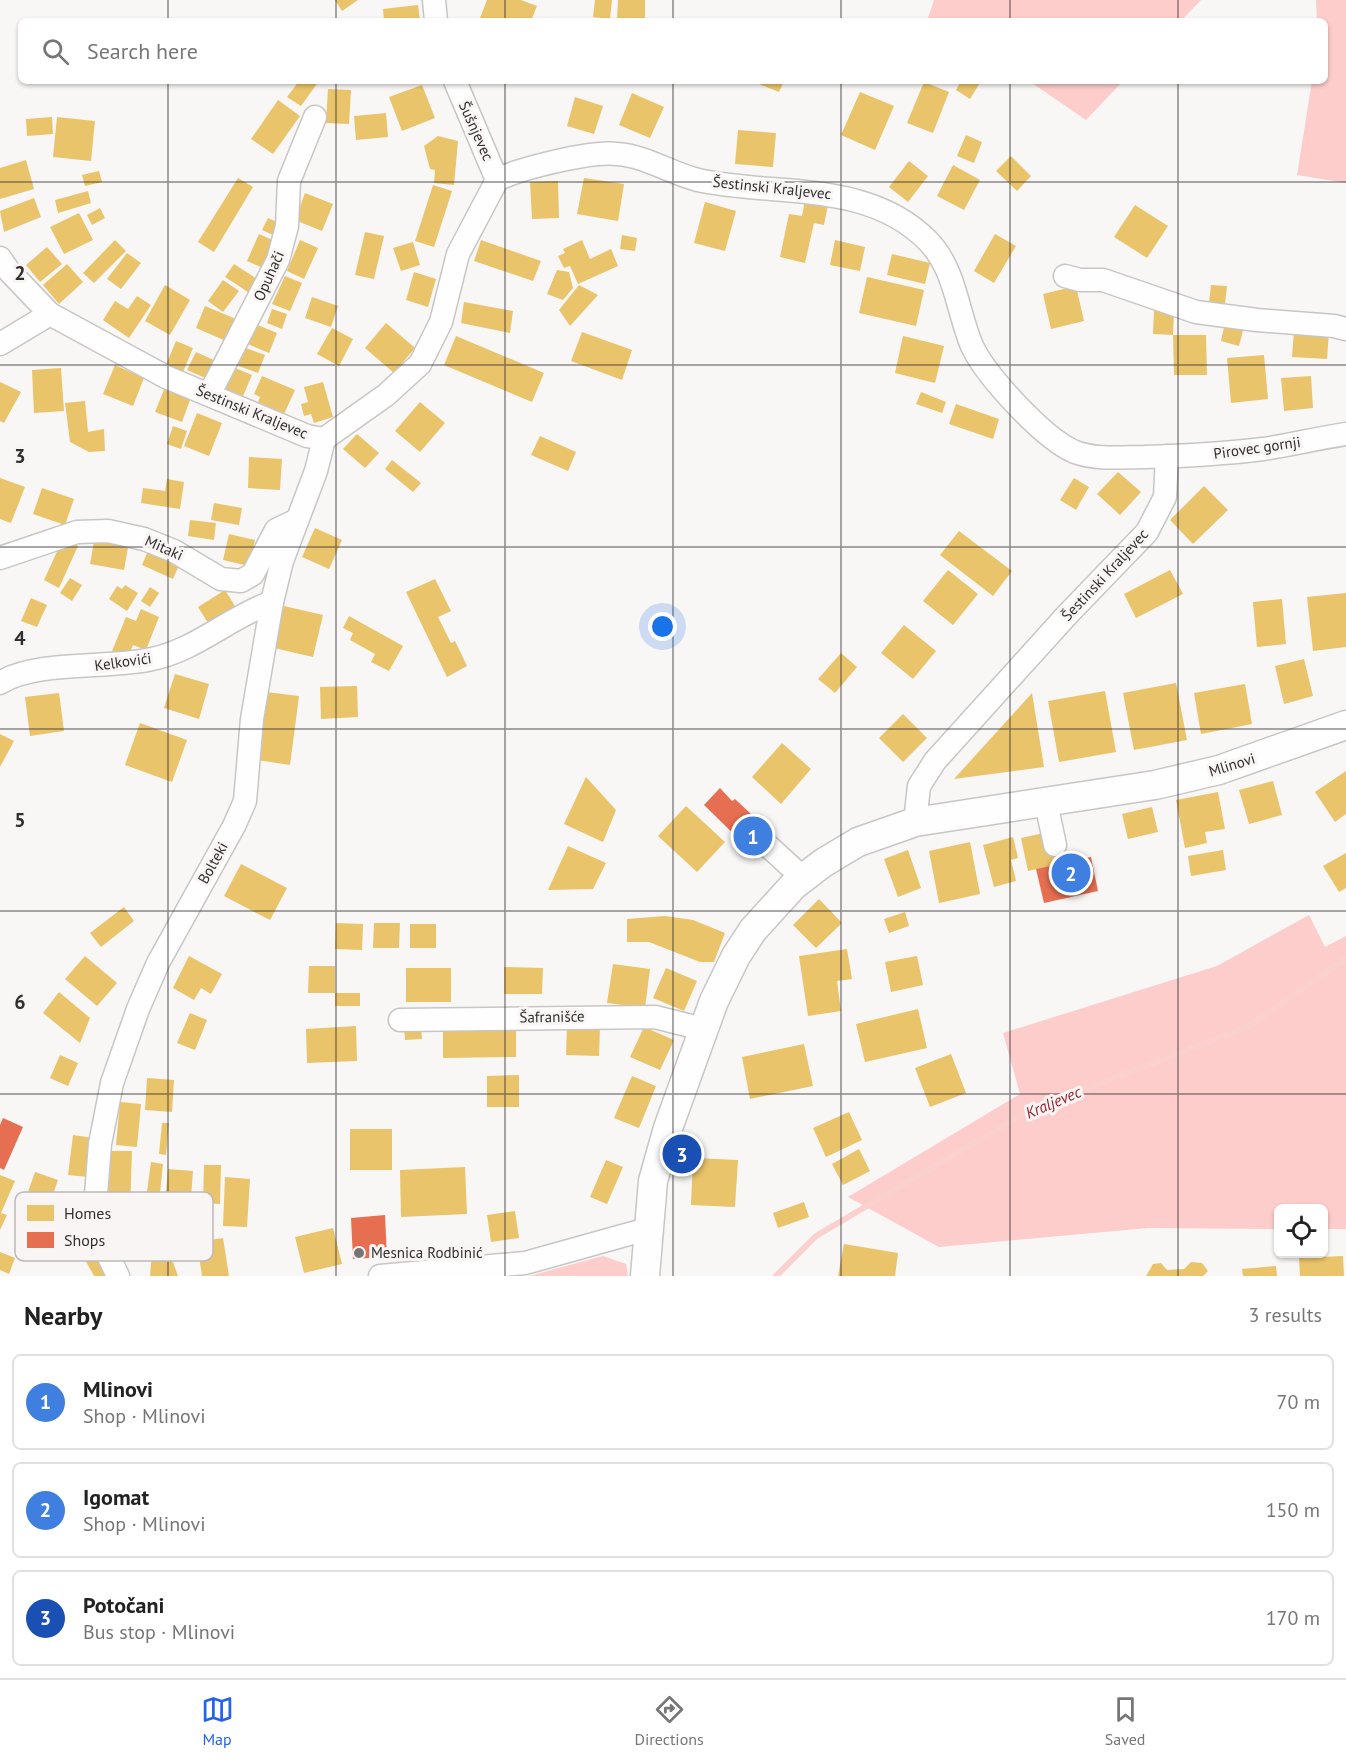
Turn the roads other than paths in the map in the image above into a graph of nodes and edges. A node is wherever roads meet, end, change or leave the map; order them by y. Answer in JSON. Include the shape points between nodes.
{"nodes":[{"id":1,"x":434,"y":0,"type":"edge"},
{"id":2,"x":435,"y":18,"type":"edge"},
{"id":3,"x":456,"y":84,"type":"edge"},
{"id":4,"x":315,"y":117,"type":"dead end"},
{"id":5,"x":497,"y":180,"type":"junction"},
{"id":6,"x":0,"y":258,"type":"edge"},
{"id":7,"x":1065,"y":276,"type":"dead end"},
{"id":8,"x":50,"y":314,"type":"junction"},
{"id":9,"x":1346,"y":329,"type":"edge"},
{"id":10,"x":0,"y":344,"type":"edge"},
{"id":11,"x":210,"y":393,"type":"junction"},
{"id":12,"x":1346,"y":434,"type":"edge"},
{"id":13,"x":324,"y":439,"type":"junction"},
{"id":14,"x":1167,"y":456,"type":"junction"},
{"id":15,"x":297,"y":520,"type":"junction"},
{"id":16,"x":0,"y":558,"type":"edge"},
{"id":17,"x":272,"y":602,"type":"junction"},
{"id":18,"x":0,"y":683,"type":"edge"},
{"id":19,"x":1346,"y":725,"type":"edge"},
{"id":20,"x":1046,"y":803,"type":"junction"},
{"id":21,"x":915,"y":822,"type":"junction"},
{"id":22,"x":766,"y":844,"type":"dead end"},
{"id":23,"x":1055,"y":845,"type":"dead end"},
{"id":24,"x":804,"y":878,"type":"junction"},
{"id":25,"x":400,"y":1020,"type":"dead end"},
{"id":26,"x":703,"y":1029,"type":"junction"},
{"id":27,"x":96,"y":1192,"type":"edge"},
{"id":28,"x":647,"y":1229,"type":"junction"},
{"id":29,"x":110,"y":1261,"type":"edge"},
{"id":30,"x":391,"y":1275,"type":"edge"},
{"id":31,"x":117,"y":1276,"type":"edge"},
{"id":32,"x":645,"y":1276,"type":"edge"}],
"edges":[{"from":1,"to":2,"type":"street"},
{"from":3,"to":5,"type":"street","name":"Šušnjevec"},
{"from":4,"to":11,"type":"street","name":"Opuhači","via":[[289,181],[287,226],[278,260]]},
{"from":5,"to":13,"type":"street","name":"Šestinski Kraljevec","via":[[458,254],[441,321],[420,364],[386,395]]},
{"from":5,"to":14,"type":"street","name":"Šestinski Kraljevec","via":[[530,167],[617,154],[700,180],[834,195],[874,206],[903,222],[930,244],[953,282],[973,347],[1008,394],[1043,430],[1074,451],[1089,456]]},
{"from":6,"to":8,"type":"street","name":"Šestinski Kraljevec"},
{"from":7,"to":9,"type":"street","via":[[1103,280],[1196,312]]},
{"from":8,"to":10,"type":"street"},
{"from":8,"to":11,"type":"street","name":"Šestinski Kraljevec","via":[[166,377]]},
{"from":11,"to":13,"type":"street","name":"Šestinski Kraljevec","via":[[308,436]]},
{"from":12,"to":14,"type":"street","name":"Pirovec gornji","via":[[1238,452]]},
{"from":13,"to":15,"type":"street","name":"Bolteki"},
{"from":14,"to":21,"type":"street","name":"Šestinski Kraljevec","via":[[1165,497],[1146,532],[935,761],[919,786]]},
{"from":15,"to":16,"type":"street","name":"Mitaki","via":[[276,530],[253,574],[241,581],[221,579],[174,551],[144,539],[108,531],[77,532]]},
{"from":15,"to":17,"type":"street","name":"Bolteki"},
{"from":17,"to":18,"type":"street","name":"Kelkovići","via":[[152,660],[24,672]]},
{"from":17,"to":27,"type":"street","name":"Bolteki","via":[[252,719],[245,801],[158,963],[138,1009],[112,1083],[100,1144]]},
{"from":19,"to":20,"type":"main road","name":"Mlinovi","via":[[1219,770]]},
{"from":20,"to":21,"type":"main road","name":"Mlinovi"},
{"from":20,"to":23,"type":"street"},
{"from":21,"to":24,"type":"main road","name":"Mlinovi","via":[[858,842]]},
{"from":22,"to":24,"type":"street"},
{"from":24,"to":26,"type":"main road","name":"Mlinovi","via":[[753,930]]},
{"from":25,"to":26,"type":"street","name":"Šafranišće","via":[[655,1017]]},
{"from":26,"to":28,"type":"main road","name":"Mlinovi","via":[[662,1148]]},
{"from":28,"to":30,"type":"street","via":[[525,1263]]},
{"from":28,"to":32,"type":"main road","name":"Mlinovi"},
{"from":29,"to":31,"type":"street","name":"Bolteki"}]}
